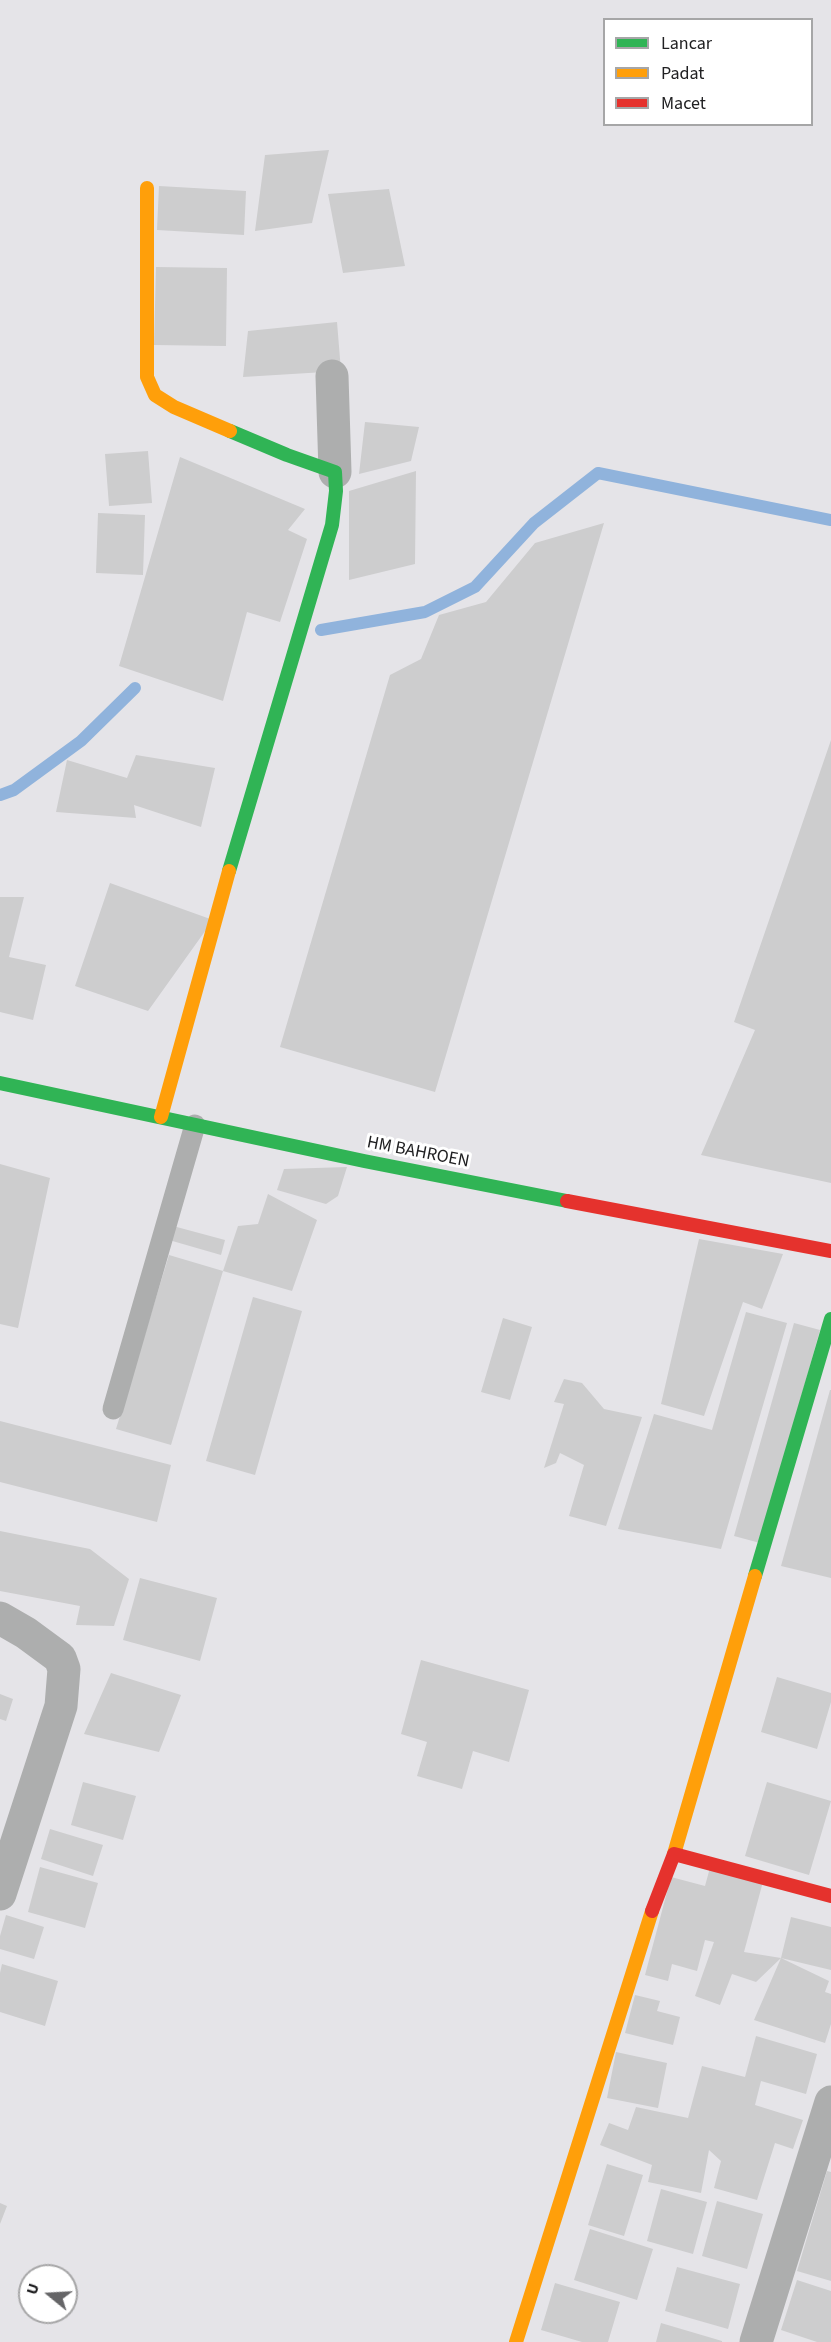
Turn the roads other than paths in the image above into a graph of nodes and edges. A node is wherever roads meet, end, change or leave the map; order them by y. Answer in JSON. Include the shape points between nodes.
{"nodes":[{"id":1,"x":147,"y":188,"type":"dead end"},
{"id":2,"x":332,"y":376,"type":"dead end"},
{"id":3,"x":335,"y":472,"type":"junction"},
{"id":4,"x":0,"y":1083,"type":"edge"},
{"id":5,"x":160,"y":1117,"type":"junction"},
{"id":6,"x":195,"y":1125,"type":"junction"},
{"id":7,"x":831,"y":1251,"type":"edge"},
{"id":8,"x":831,"y":1319,"type":"edge"},
{"id":9,"x":113,"y":1409,"type":"dead end"},
{"id":10,"x":0,"y":1618,"type":"edge"},
{"id":11,"x":674,"y":1854,"type":"junction"},
{"id":12,"x":0,"y":1894,"type":"edge"},
{"id":13,"x":831,"y":1896,"type":"edge"},
{"id":14,"x":831,"y":2102,"type":"edge"},
{"id":15,"x":825,"y":2137,"type":"edge"},
{"id":16,"x":764,"y":2340,"type":"edge"},
{"id":17,"x":516,"y":2342,"type":"edge"}],
"edges":[{"from":1,"to":3,"type":"street","via":[[147,377],[155,396]]},
{"from":2,"to":3,"type":"street"},
{"from":3,"to":5,"type":"street","via":[[332,525],[214,920]]},
{"from":4,"to":5,"type":"street","name":"HM BAHROEN"},
{"from":5,"to":6,"type":"street","name":"HM BAHROEN"},
{"from":6,"to":7,"type":"street","name":"HM BAHROEN","via":[[631,1215]]},
{"from":6,"to":9,"type":"lane"},
{"from":8,"to":11,"type":"street"},
{"from":10,"to":12,"type":"street","via":[[60,1658],[64,1669],[60,1706]]},
{"from":11,"to":13,"type":"street"},
{"from":11,"to":17,"type":"street"},
{"from":14,"to":15,"type":"street"},
{"from":15,"to":16,"type":"street"}]}
